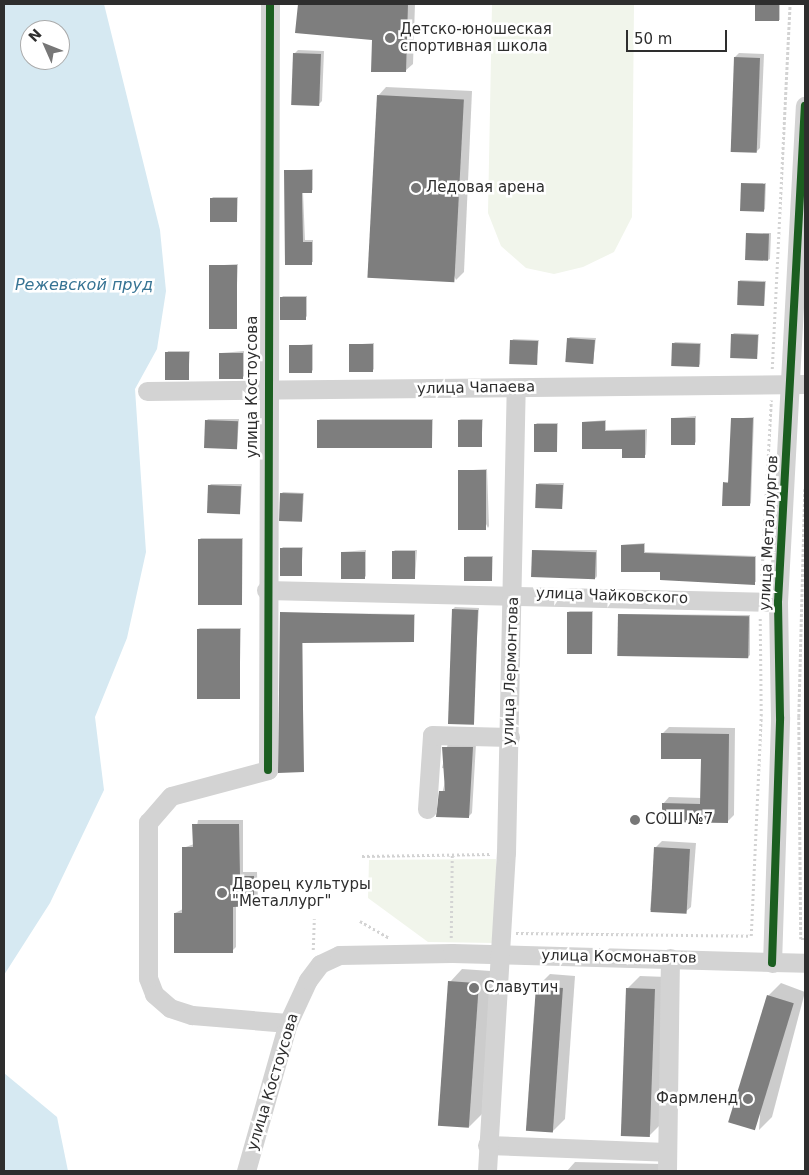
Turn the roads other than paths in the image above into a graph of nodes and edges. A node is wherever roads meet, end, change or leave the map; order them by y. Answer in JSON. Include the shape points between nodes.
{"nodes":[{"id":1,"x":270,"y":4,"type":"edge"},
{"id":2,"x":805,"y":106,"type":"edge"},
{"id":3,"x":799,"y":314,"type":"edge"},
{"id":4,"x":798,"y":384,"type":"edge"},
{"id":5,"x":516,"y":388,"type":"junction"},
{"id":6,"x":147,"y":390,"type":"dead end"},
{"id":7,"x":266,"y":390,"type":"junction"},
{"id":8,"x":266,"y":590,"type":"junction"},
{"id":9,"x":514,"y":593,"type":"junction"},
{"id":10,"x":769,"y":602,"type":"junction"},
{"id":11,"x":510,"y":737,"type":"junction"},
{"id":12,"x":427,"y":809,"type":"dead end"},
{"id":13,"x":501,"y":954,"type":"junction"},
{"id":14,"x":432,"y":956,"type":"joint"},
{"id":15,"x":670,"y":958,"type":"junction"},
{"id":16,"x":772,"y":963,"type":"junction"},
{"id":17,"x":805,"y":963,"type":"edge"},
{"id":18,"x":288,"y":1023,"type":"junction"},
{"id":19,"x":487,"y":1145,"type":"junction"},
{"id":20,"x":666,"y":1152,"type":"junction"},
{"id":21,"x":246,"y":1171,"type":"edge"},
{"id":22,"x":487,"y":1171,"type":"edge"},
{"id":23,"x":667,"y":1171,"type":"edge"}],
"edges":[{"from":1,"to":7,"type":"street","name":"улица Костоусова"},
{"from":2,"to":3,"type":"street","name":"улица Металлургов"},
{"from":3,"to":4,"type":"street","name":"улица Металлургов"},
{"from":4,"to":5,"type":"street","name":"улица Чапаева"},
{"from":4,"to":10,"type":"street","name":"улица Металлургов"},
{"from":5,"to":7,"type":"street","name":"улица Чапаева","via":[[477,381]]},
{"from":5,"to":9,"type":"street","name":"улица Лермонтова"},
{"from":6,"to":7,"type":"street","name":"улица Чапаева"},
{"from":7,"to":8,"type":"street","name":"улица Костоусова"},
{"from":8,"to":9,"type":"street","name":"улица Чайковского"},
{"from":8,"to":18,"type":"street","name":"улица Костоусова","via":[[268,770],[171,796],[148,822],[148,978],[154,994],[170,1008],[192,1015]]},
{"from":9,"to":10,"type":"street","name":"улица Чайковского"},
{"from":9,"to":11,"type":"street","name":"улица Лермонтова"},
{"from":10,"to":16,"type":"street","name":"улица Металлургов","via":[[780,717]]},
{"from":11,"to":12,"type":"street","via":[[432,735]]},
{"from":11,"to":13,"type":"street","name":"улица Лермонтова"},
{"from":13,"to":14,"type":"street","name":"улица Космонавтов"},
{"from":13,"to":15,"type":"street","name":"улица Космонавтов"},
{"from":13,"to":19,"type":"street","name":"улица Лермонтова"},
{"from":14,"to":18,"type":"street","name":"улица Костоусова","via":[[332,958],[320,964],[308,980]]},
{"from":15,"to":16,"type":"street","name":"улица Космонавтов"},
{"from":15,"to":20,"type":"street"},
{"from":16,"to":17,"type":"street","name":"улица Космонавтов"},
{"from":18,"to":21,"type":"street","name":"улица Костоусова"},
{"from":19,"to":20,"type":"street"},
{"from":19,"to":22,"type":"street","name":"улица Лермонтова"},
{"from":20,"to":23,"type":"street"}]}
